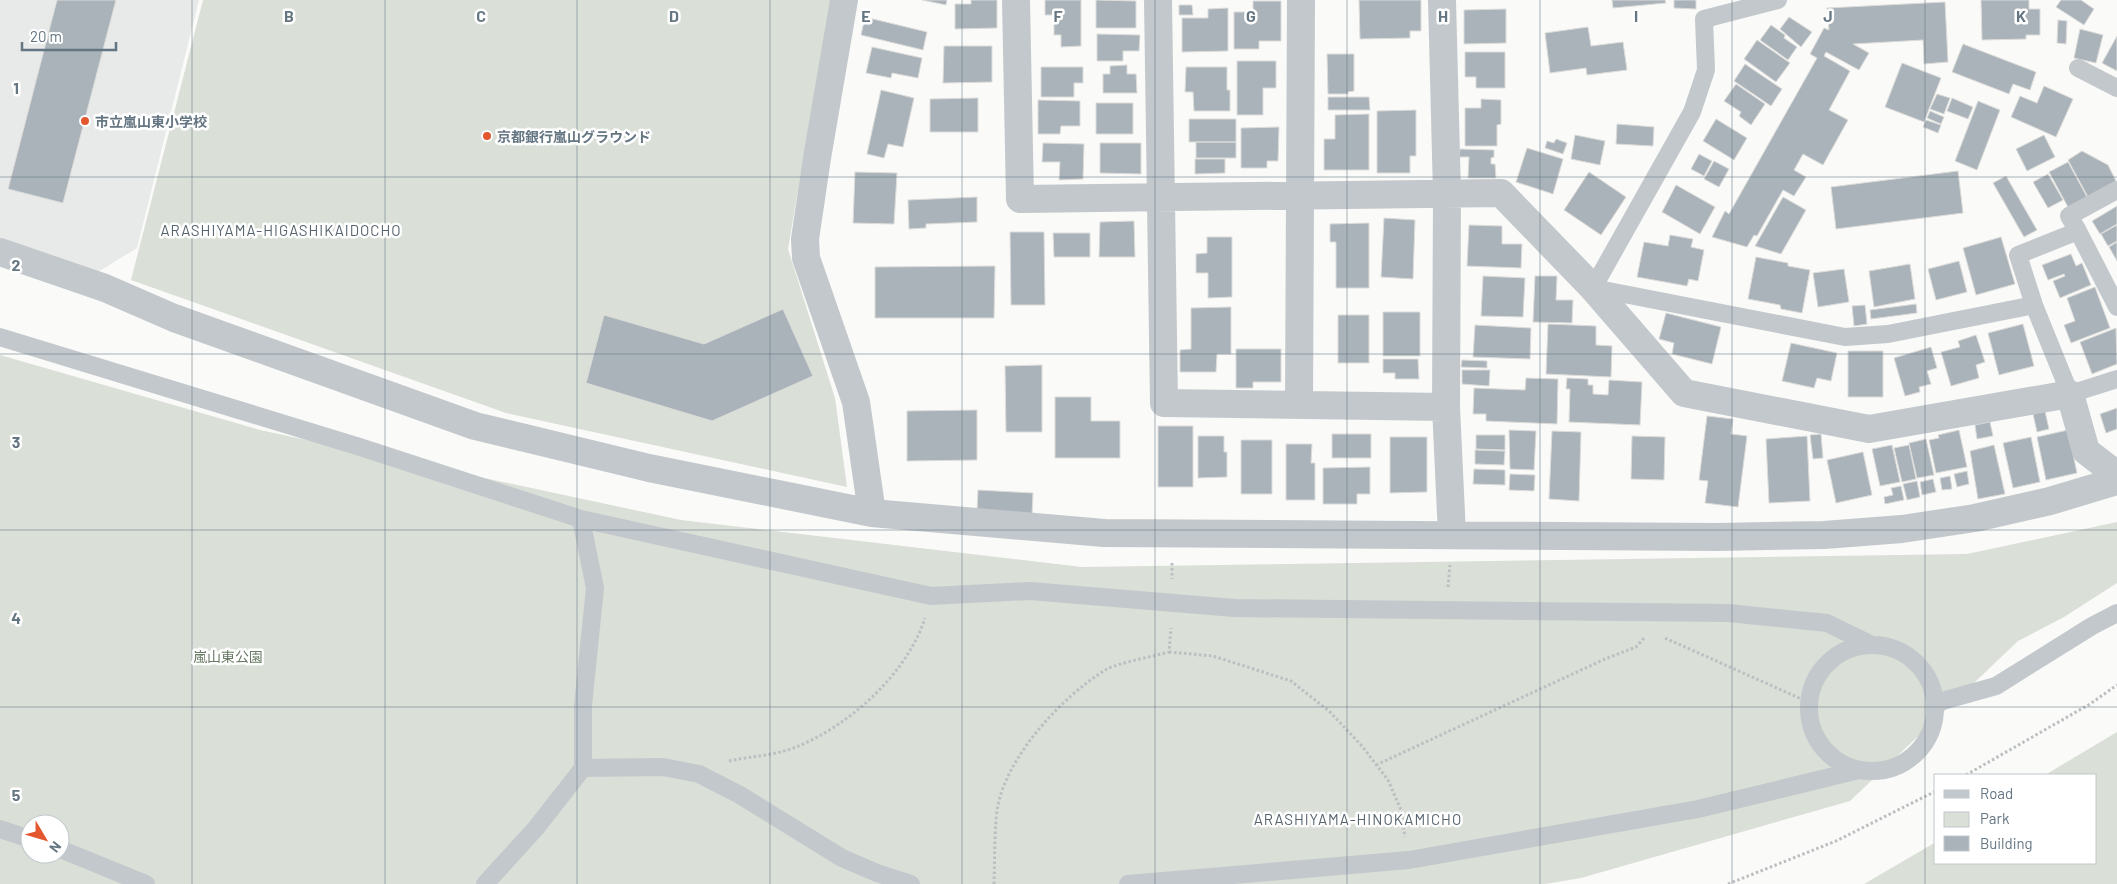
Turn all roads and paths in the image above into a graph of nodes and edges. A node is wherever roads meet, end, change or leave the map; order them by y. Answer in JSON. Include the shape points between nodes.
{"nodes":[{"id":1,"x":844,"y":0,"type":"edge"},
{"id":2,"x":1016,"y":0,"type":"edge"},
{"id":3,"x":1158,"y":0,"type":"edge"},
{"id":4,"x":1300,"y":0,"type":"edge"},
{"id":5,"x":1442,"y":0,"type":"edge"},
{"id":6,"x":1778,"y":0,"type":"edge"},
{"id":7,"x":2078,"y":68,"type":"dead end"},
{"id":8,"x":2117,"y":88,"type":"edge"},
{"id":9,"x":2117,"y":190,"type":"edge"},
{"id":10,"x":1447,"y":194,"type":"junction"},
{"id":11,"x":1301,"y":195,"type":"junction"},
{"id":12,"x":1161,"y":197,"type":"junction"},
{"id":13,"x":2078,"y":231,"type":"junction"},
{"id":14,"x":0,"y":252,"type":"edge"},
{"id":15,"x":1593,"y":288,"type":"junction"},
{"id":16,"x":2034,"y":305,"type":"junction"},
{"id":17,"x":2117,"y":306,"type":"edge"},
{"id":18,"x":0,"y":337,"type":"edge"},
{"id":19,"x":2117,"y":379,"type":"edge"},
{"id":20,"x":2070,"y":394,"type":"junction"},
{"id":21,"x":1299,"y":405,"type":"junction"},
{"id":22,"x":1446,"y":407,"type":"junction"},
{"id":23,"x":2117,"y":475,"type":"edge"},
{"id":24,"x":2117,"y":481,"type":"edge"},
{"id":25,"x":872,"y":512,"type":"junction"},
{"id":26,"x":581,"y":518,"type":"junction"},
{"id":27,"x":1171,"y":534,"type":"junction"},
{"id":28,"x":1452,"y":535,"type":"junction"},
{"id":29,"x":931,"y":596,"type":"junction"},
{"id":30,"x":1173,"y":602,"type":"junction"},
{"id":31,"x":1447,"y":610,"type":"junction"},
{"id":32,"x":1659,"y":612,"type":"junction"},
{"id":33,"x":2117,"y":613,"type":"edge"},
{"id":34,"x":1650,"y":632,"type":"junction"},
{"id":35,"x":1870,"y":644,"type":"junction"},
{"id":36,"x":1169,"y":652,"type":"junction"},
{"id":37,"x":2117,"y":685,"type":"edge"},
{"id":38,"x":1808,"y":702,"type":"junction"},
{"id":39,"x":1935,"y":703,"type":"junction"},
{"id":40,"x":1376,"y":765,"type":"junction"},
{"id":41,"x":583,"y":768,"type":"junction"},
{"id":42,"x":1859,"y":770,"type":"junction"},
{"id":43,"x":699,"y":774,"type":"junction"},
{"id":44,"x":1968,"y":774,"type":"edge"},
{"id":45,"x":1934,"y":792,"type":"edge"},
{"id":46,"x":0,"y":829,"type":"edge"},
{"id":47,"x":20,"y":836,"type":"edge"},
{"id":48,"x":70,"y":853,"type":"edge"},
{"id":49,"x":1409,"y":860,"type":"junction"},
{"id":50,"x":146,"y":884,"type":"edge"},
{"id":51,"x":485,"y":884,"type":"edge"},
{"id":52,"x":911,"y":884,"type":"edge"},
{"id":53,"x":994,"y":884,"type":"edge"},
{"id":54,"x":1128,"y":884,"type":"edge"},
{"id":55,"x":1728,"y":884,"type":"edge"}],
"edges":[{"from":1,"to":25,"type":"street","via":[[805,239],[806,258],[856,402]]},
{"from":2,"to":12,"type":"street","via":[[1020,199]]},
{"from":3,"to":12,"type":"street"},
{"from":4,"to":11,"type":"street"},
{"from":5,"to":10,"type":"street"},
{"from":6,"to":15,"type":"lane","via":[[1704,19],[1706,70],[1692,112]]},
{"from":7,"to":8,"type":"lane"},
{"from":9,"to":13,"type":"lane","via":[[2069,216]]},
{"from":10,"to":11,"type":"street"},
{"from":10,"to":15,"type":"street","via":[[1501,193]]},
{"from":10,"to":22,"type":"street"},
{"from":11,"to":12,"type":"street"},
{"from":11,"to":21,"type":"street"},
{"from":12,"to":21,"type":"street","via":[[1164,402]]},
{"from":13,"to":16,"type":"lane","via":[[2018,256]]},
{"from":13,"to":17,"type":"lane"},
{"from":14,"to":25,"type":"street","via":[[475,426],[649,468]]},
{"from":15,"to":16,"type":"lane","via":[[1846,337],[1888,334]]},
{"from":15,"to":20,"type":"street","via":[[1684,393],[1869,429]]},
{"from":16,"to":20,"type":"lane"},
{"from":18,"to":26,"type":"lane"},
{"from":19,"to":20,"type":"lane"},
{"from":20,"to":23,"type":"street","via":[[2086,451]]},
{"from":21,"to":22,"type":"street"},
{"from":22,"to":28,"type":"street"},
{"from":24,"to":28,"type":"street","via":[[1975,518],[1902,529],[1718,537]]},
{"from":25,"to":27,"type":"street","via":[[1104,533]]},
{"from":26,"to":29,"type":"lane"},
{"from":26,"to":41,"type":"lane","via":[[596,588],[582,705]]},
{"from":27,"to":28,"type":"street"},
{"from":27,"to":30,"type":"path"},
{"from":28,"to":31,"type":"path"},
{"from":29,"to":30,"type":"lane","via":[[1030,591]]},
{"from":29,"to":43,"type":"path","via":[[919,637],[899,667],[880,689],[838,726],[796,747],[765,756],[723,762]]},
{"from":30,"to":31,"type":"lane","via":[[1234,608]]},
{"from":30,"to":36,"type":"path"},
{"from":31,"to":32,"type":"lane"},
{"from":32,"to":34,"type":"path"},
{"from":32,"to":35,"type":"lane","via":[[1728,613],[1827,623]]},
{"from":33,"to":39,"type":"lane","via":[[1996,686]]},
{"from":34,"to":38,"type":"path"},
{"from":34,"to":40,"type":"path","via":[[1636,647]]},
{"from":35,"to":38,"type":"lane","via":[[1852,647],[1822,668],[1812,684]]},
{"from":35,"to":39,"type":"lane","via":[[1889,646],[1906,654],[1921,667],[1931,684]]},
{"from":36,"to":40,"type":"path","via":[[1213,656],[1291,681],[1329,711]]},
{"from":36,"to":53,"type":"path","via":[[1108,668],[1077,691],[1033,734],[1011,769],[997,810]]},
{"from":37,"to":44,"type":"path"},
{"from":38,"to":42,"type":"lane","via":[[1809,720],[1827,753],[1842,764]]},
{"from":39,"to":42,"type":"lane","via":[[1934,722],[1914,756],[1898,766],[1879,771]]},
{"from":40,"to":49,"type":"path","via":[[1388,780],[1400,810]]},
{"from":41,"to":43,"type":"lane","via":[[663,767]]},
{"from":41,"to":51,"type":"lane","via":[[536,828]]},
{"from":42,"to":49,"type":"lane","via":[[1698,809]]},
{"from":43,"to":52,"type":"lane","via":[[740,795],[842,858]]},
{"from":45,"to":55,"type":"path","via":[[1836,842]]},
{"from":46,"to":47,"type":"lane"},
{"from":48,"to":50,"type":"lane"},
{"from":49,"to":54,"type":"lane"}]}
